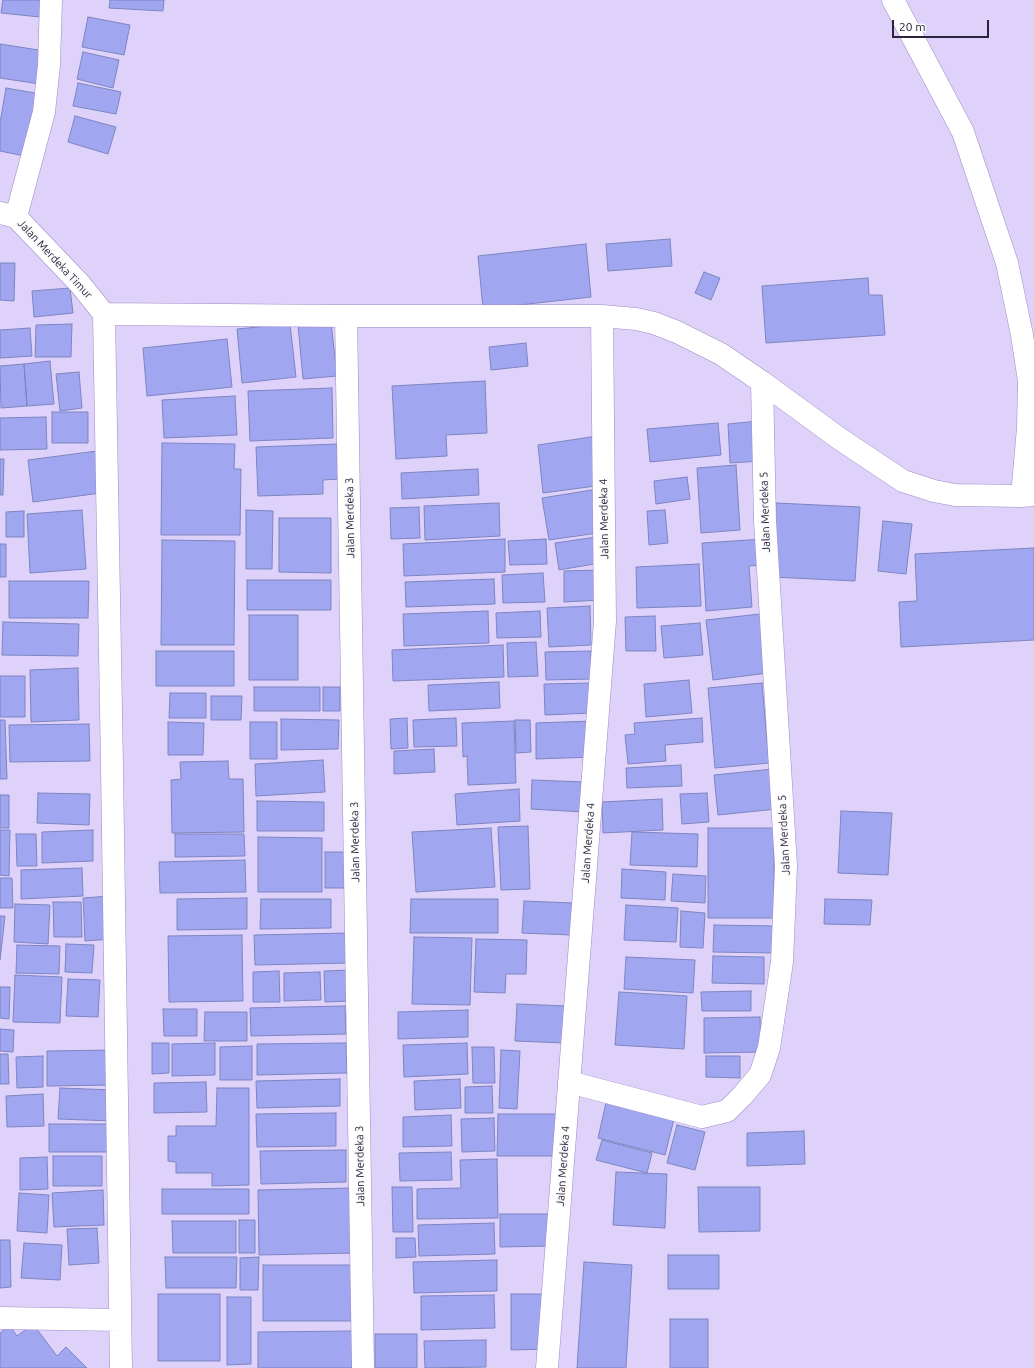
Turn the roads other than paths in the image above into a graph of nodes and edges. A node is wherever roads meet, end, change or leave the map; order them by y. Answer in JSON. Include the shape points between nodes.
{"nodes":[{"id":1,"x":51,"y":0,"type":"edge"},
{"id":2,"x":893,"y":0,"type":"edge"},
{"id":3,"x":8,"y":215,"type":"edge"},
{"id":4,"x":104,"y":314,"type":"junction"},
{"id":5,"x":346,"y":316,"type":"junction"},
{"id":6,"x":602,"y":316,"type":"junction"},
{"id":7,"x":762,"y":382,"type":"junction"},
{"id":8,"x":1028,"y":496,"type":"edge"},
{"id":9,"x":570,"y":1082,"type":"junction"},
{"id":10,"x":0,"y":1318,"type":"edge"},
{"id":11,"x":120,"y":1320,"type":"junction"},
{"id":12,"x":121,"y":1368,"type":"edge"},
{"id":13,"x":363,"y":1368,"type":"edge"},
{"id":14,"x":547,"y":1368,"type":"edge"}],
"edges":[{"from":1,"to":3,"type":"street","via":[[49,65],[44,112]]},
{"from":2,"to":8,"type":"street","via":[[963,132],[1007,263],[1022,335],[1028,381]]},
{"from":3,"to":4,"type":"street","name":"Jalan Merdeka Timur","via":[[80,284]]},
{"from":4,"to":5,"type":"street"},
{"from":4,"to":11,"type":"street"},
{"from":5,"to":6,"type":"street"},
{"from":5,"to":13,"type":"street","name":"Jalan Merdeka 3"},
{"from":6,"to":7,"type":"street","via":[[636,318],[677,332],[721,354]]},
{"from":6,"to":9,"type":"street","name":"Jalan Merdeka 4","via":[[605,621]]},
{"from":7,"to":8,"type":"street","via":[[902,481],[955,495]]},
{"from":7,"to":9,"type":"street","name":"Jalan Merdeka 5","via":[[765,521],[786,866],[782,962],[769,1048],[760,1075],[742,1096],[727,1111],[702,1117]]},
{"from":9,"to":14,"type":"street","name":"Jalan Merdeka 4"},
{"from":10,"to":11,"type":"street"},
{"from":11,"to":12,"type":"street"}]}
